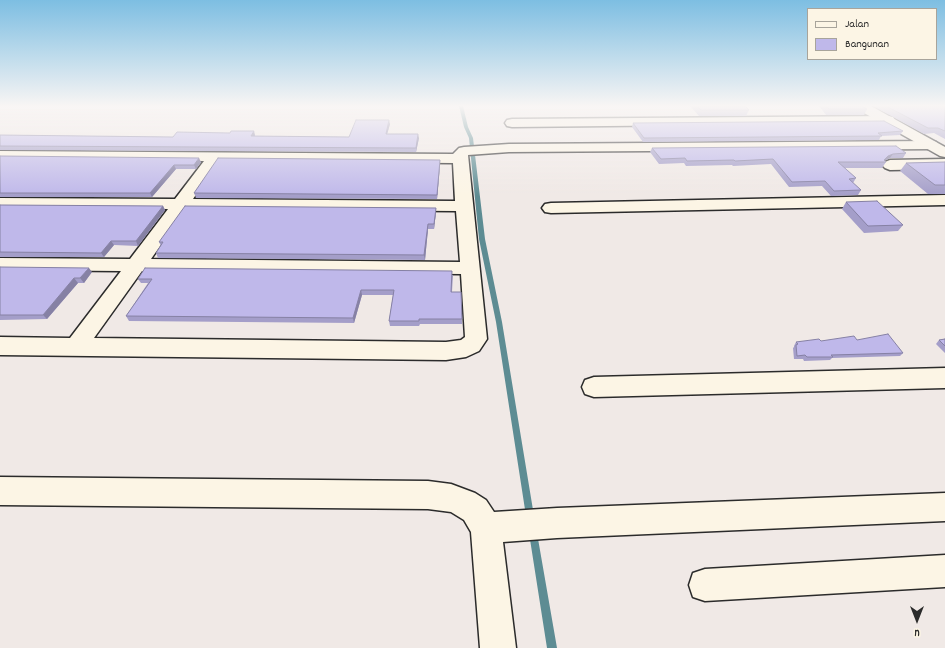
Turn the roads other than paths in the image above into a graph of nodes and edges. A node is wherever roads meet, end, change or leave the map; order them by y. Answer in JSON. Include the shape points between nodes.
{"nodes":[{"id":1,"x":916,"y":136,"type":"edge"},
{"id":2,"x":931,"y":145,"type":"junction"},
{"id":3,"x":945,"y":153,"type":"edge"},
{"id":4,"x":0,"y":156,"type":"edge"},
{"id":5,"x":215,"y":157,"type":"junction"},
{"id":6,"x":460,"y":160,"type":"junction"},
{"id":7,"x":945,"y":164,"type":"edge"},
{"id":8,"x":890,"y":165,"type":"edge"},
{"id":9,"x":945,"y":200,"type":"edge"},
{"id":10,"x":0,"y":203,"type":"edge"},
{"id":11,"x":182,"y":204,"type":"junction"},
{"id":12,"x":464,"y":206,"type":"junction"},
{"id":13,"x":551,"y":208,"type":"dead end"},
{"id":14,"x":0,"y":264,"type":"edge"},
{"id":15,"x":137,"y":265,"type":"junction"},
{"id":16,"x":470,"y":268,"type":"junction"},
{"id":17,"x":0,"y":346,"type":"edge"},
{"id":18,"x":76,"y":347,"type":"junction"},
{"id":19,"x":945,"y":378,"type":"edge"},
{"id":20,"x":594,"y":387,"type":"dead end"},
{"id":21,"x":0,"y":491,"type":"edge"},
{"id":22,"x":945,"y":507,"type":"edge"},
{"id":23,"x":497,"y":527,"type":"junction"},
{"id":24,"x":945,"y":571,"type":"edge"},
{"id":25,"x":705,"y":585,"type":"dead end"},
{"id":26,"x":498,"y":648,"type":"edge"}],
"edges":[{"from":1,"to":2,"type":"main road"},
{"from":2,"to":3,"type":"main road"},
{"from":2,"to":6,"type":"main road","via":[[473,149],[461,152]]},
{"from":4,"to":5,"type":"main road"},
{"from":5,"to":6,"type":"main road"},
{"from":5,"to":11,"type":"main road"},
{"from":6,"to":12,"type":"main road"},
{"from":7,"to":8,"type":"main road"},
{"from":9,"to":13,"type":"main road"},
{"from":10,"to":11,"type":"main road"},
{"from":11,"to":12,"type":"main road"},
{"from":11,"to":15,"type":"main road"},
{"from":12,"to":16,"type":"main road"},
{"from":14,"to":15,"type":"main road"},
{"from":15,"to":16,"type":"main road"},
{"from":15,"to":18,"type":"main road"},
{"from":16,"to":18,"type":"main road","via":[[476,339],[466,348],[446,351]]},
{"from":17,"to":18,"type":"main road"},
{"from":19,"to":20,"type":"main road"},
{"from":21,"to":23,"type":"main road","via":[[428,495],[452,498],[464,503]]},
{"from":22,"to":23,"type":"main road"},
{"from":23,"to":26,"type":"main road"},
{"from":24,"to":25,"type":"main road"}]}
